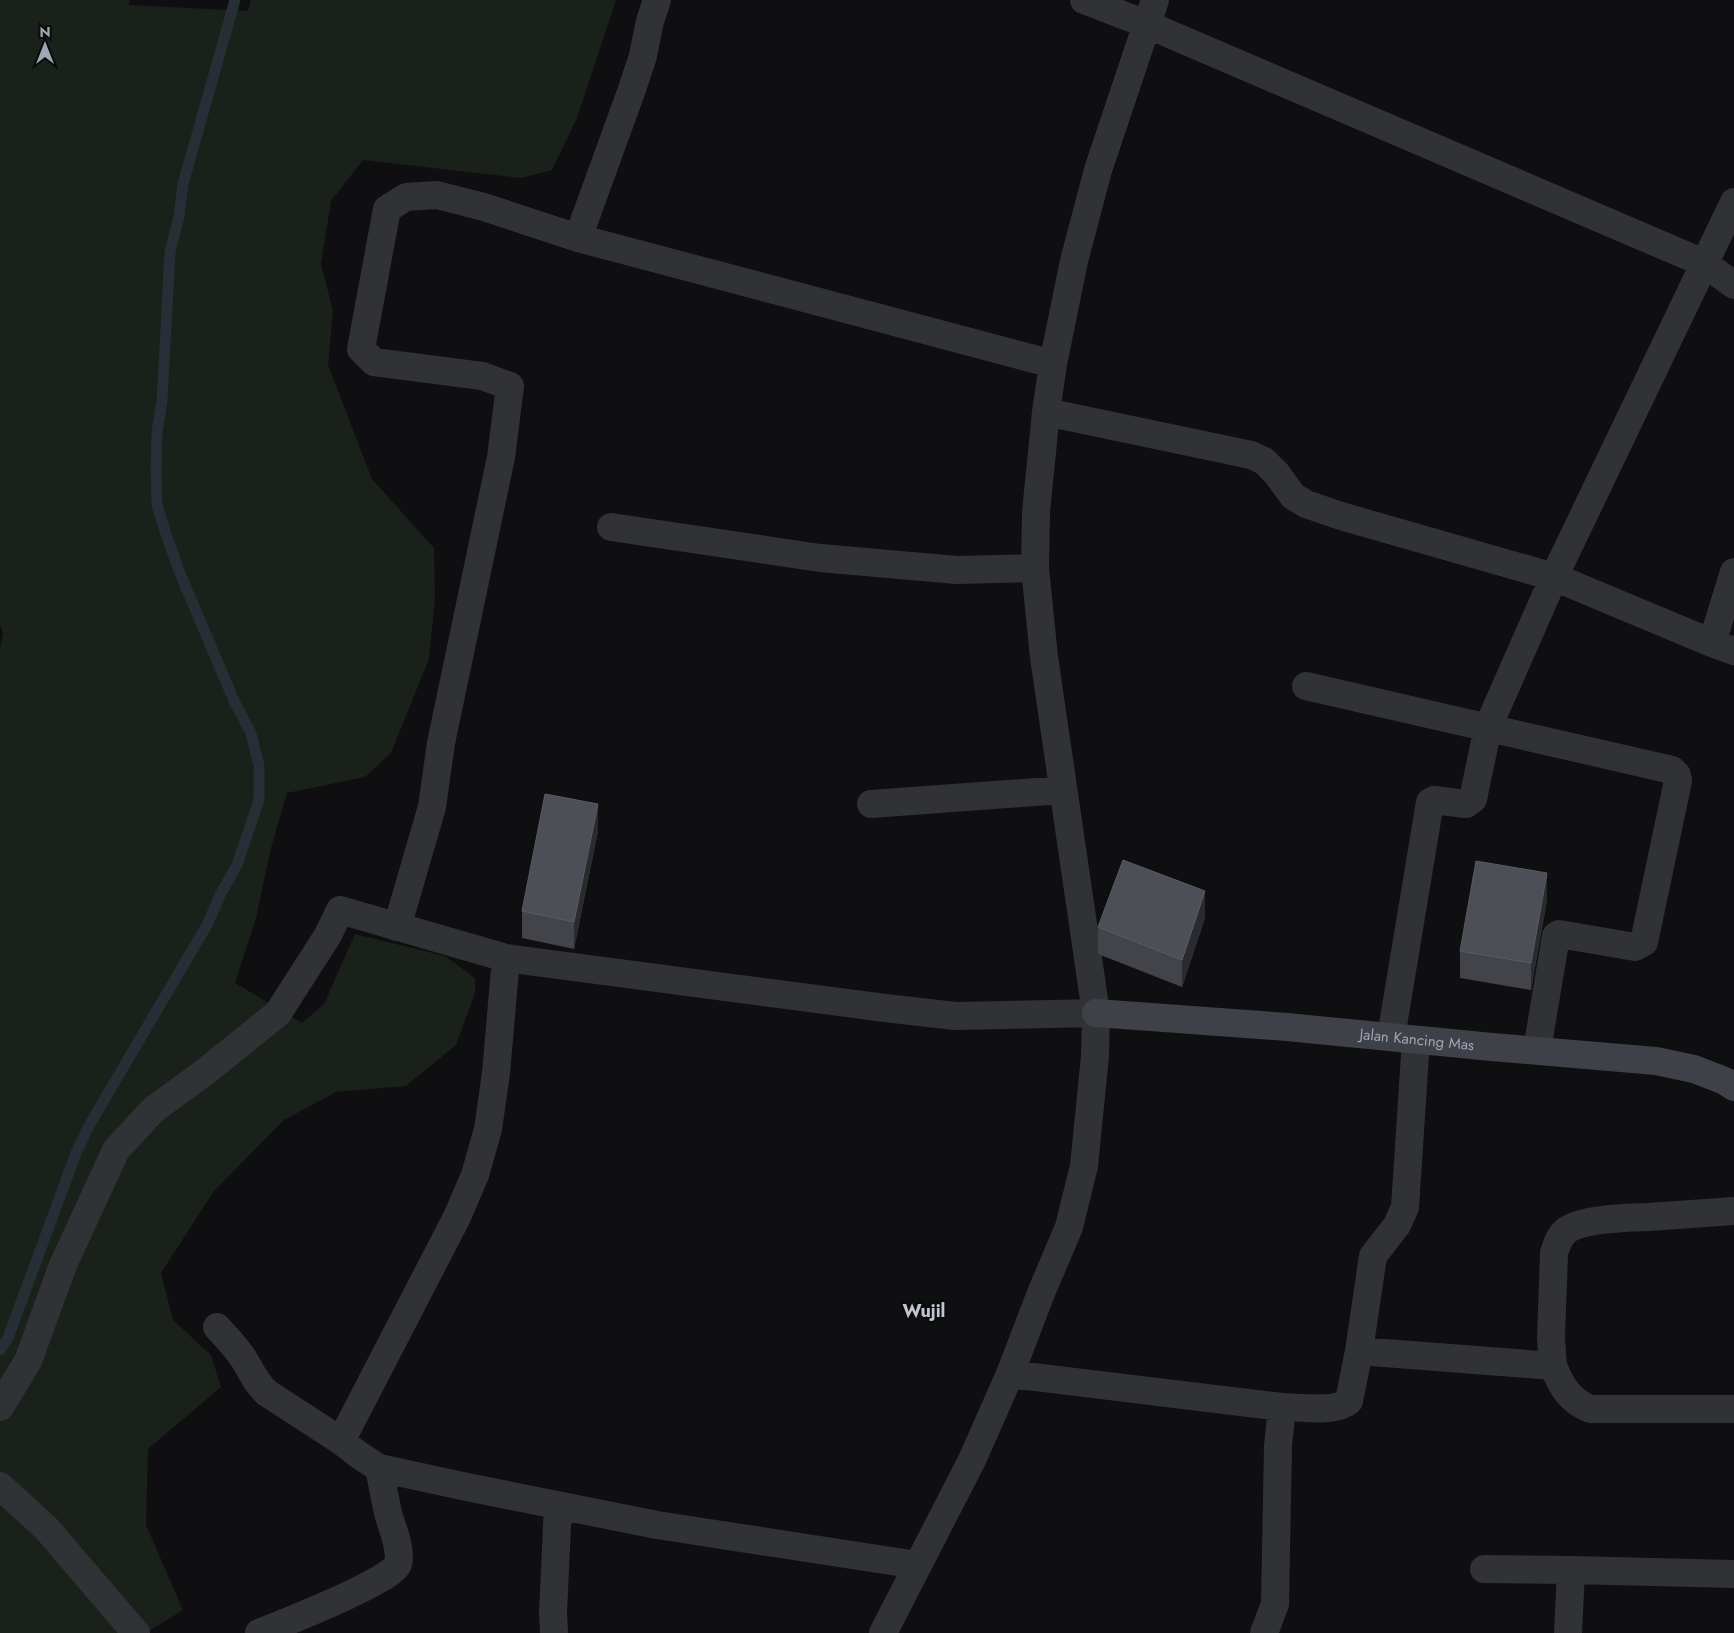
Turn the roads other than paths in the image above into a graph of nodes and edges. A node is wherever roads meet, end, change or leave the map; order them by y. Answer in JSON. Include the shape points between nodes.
{"nodes":[{"id":1,"x":657,"y":0,"type":"edge"},
{"id":2,"x":1084,"y":0,"type":"edge"},
{"id":3,"x":1150,"y":12,"type":"edge"},
{"id":4,"x":1734,"y":202,"type":"edge"},
{"id":5,"x":578,"y":238,"type":"junction"},
{"id":6,"x":1704,"y":263,"type":"junction"},
{"id":7,"x":1734,"y":285,"type":"edge"},
{"id":8,"x":1053,"y":364,"type":"junction"},
{"id":9,"x":1046,"y":412,"type":"junction"},
{"id":10,"x":611,"y":527,"type":"dead end"},
{"id":11,"x":1035,"y":568,"type":"junction"},
{"id":12,"x":1734,"y":572,"type":"edge"},
{"id":13,"x":1554,"y":577,"type":"junction"},
{"id":14,"x":1723,"y":647,"type":"edge"},
{"id":15,"x":1306,"y":686,"type":"dead end"},
{"id":16,"x":1488,"y":727,"type":"junction"},
{"id":17,"x":1063,"y":790,"type":"junction"},
{"id":18,"x":872,"y":804,"type":"dead end"},
{"id":19,"x":397,"y":927,"type":"junction"},
{"id":20,"x":506,"y":958,"type":"junction"},
{"id":21,"x":1096,"y":1013,"type":"junction"},
{"id":22,"x":1404,"y":1039,"type":"junction"},
{"id":23,"x":1537,"y":1050,"type":"junction"},
{"id":24,"x":1734,"y":1087,"type":"edge"},
{"id":25,"x":1734,"y":1211,"type":"edge"},
{"id":26,"x":217,"y":1328,"type":"dead end"},
{"id":27,"x":1359,"y":1351,"type":"junction"},
{"id":28,"x":1553,"y":1366,"type":"junction"},
{"id":29,"x":1010,"y":1374,"type":"junction"},
{"id":30,"x":0,"y":1407,"type":"edge"},
{"id":31,"x":1282,"y":1407,"type":"junction"},
{"id":32,"x":1734,"y":1409,"type":"edge"},
{"id":33,"x":342,"y":1441,"type":"junction"},
{"id":34,"x":380,"y":1468,"type":"junction"},
{"id":35,"x":0,"y":1486,"type":"edge"},
{"id":36,"x":558,"y":1505,"type":"junction"},
{"id":37,"x":917,"y":1565,"type":"junction"},
{"id":38,"x":1484,"y":1569,"type":"dead end"},
{"id":39,"x":1571,"y":1570,"type":"junction"},
{"id":40,"x":1734,"y":1574,"type":"edge"},
{"id":41,"x":136,"y":1633,"type":"edge"},
{"id":42,"x":259,"y":1633,"type":"edge"},
{"id":43,"x":554,"y":1633,"type":"edge"},
{"id":44,"x":883,"y":1633,"type":"edge"},
{"id":45,"x":1264,"y":1633,"type":"edge"},
{"id":46,"x":1568,"y":1633,"type":"edge"}],
"edges":[{"from":1,"to":5,"type":"street","via":[[643,56]]},
{"from":2,"to":3,"type":"street"},
{"from":3,"to":6,"type":"street"},
{"from":3,"to":8,"type":"street","via":[[1098,170],[1074,261]]},
{"from":4,"to":6,"type":"street"},
{"from":5,"to":8,"type":"street"},
{"from":5,"to":19,"type":"street","via":[[437,195],[406,197],[387,209],[361,350],[374,362],[482,376],[510,386],[501,457],[441,743],[432,807]]},
{"from":6,"to":7,"type":"street"},
{"from":6,"to":13,"type":"street"},
{"from":8,"to":9,"type":"street"},
{"from":9,"to":11,"type":"street","via":[[1036,512]]},
{"from":9,"to":13,"type":"street","via":[[1251,455],[1264,461],[1293,496],[1306,504]]},
{"from":10,"to":11,"type":"street","via":[[829,559],[957,570]]},
{"from":11,"to":17,"type":"street"},
{"from":12,"to":14,"type":"street"},
{"from":13,"to":14,"type":"street"},
{"from":13,"to":16,"type":"street"},
{"from":15,"to":16,"type":"street"},
{"from":16,"to":22,"type":"street","via":[[1473,799],[1466,804],[1432,800],[1428,808]]},
{"from":16,"to":23,"type":"street","via":[[1672,770],[1678,781],[1644,942],[1635,947],[1560,934],[1556,936]]},
{"from":17,"to":18,"type":"street"},
{"from":17,"to":21,"type":"street"},
{"from":19,"to":20,"type":"street"},
{"from":19,"to":30,"type":"street","via":[[340,910],[328,935],[278,1013],[152,1110],[116,1150],[63,1265],[28,1361]]},
{"from":20,"to":21,"type":"street","via":[[955,1016]]},
{"from":20,"to":33,"type":"street","via":[[496,1073],[488,1129],[475,1175],[457,1217]]},
{"from":21,"to":22,"type":"street","name":"Jalan Kancing Mas"},
{"from":21,"to":29,"type":"street","via":[[1096,1056],[1084,1166],[1071,1218]]},
{"from":22,"to":23,"type":"street","name":"Jalan Kancing Mas"},
{"from":22,"to":27,"type":"street","via":[[1405,1207],[1397,1224],[1373,1256]]},
{"from":23,"to":24,"type":"street","name":"Jalan Kancing Mas","via":[[1656,1061],[1694,1069]]},
{"from":25,"to":28,"type":"street","via":[[1604,1220],[1574,1226],[1561,1235],[1554,1253],[1550,1338]]},
{"from":26,"to":33,"type":"street","via":[[240,1353],[267,1394]]},
{"from":27,"to":28,"type":"street"},
{"from":27,"to":31,"type":"street","via":[[1349,1401],[1344,1406]]},
{"from":28,"to":32,"type":"street","via":[[1561,1386],[1578,1404],[1590,1409]]},
{"from":29,"to":31,"type":"street"},
{"from":29,"to":37,"type":"street","via":[[972,1460]]},
{"from":31,"to":45,"type":"street","via":[[1278,1446],[1276,1604]]},
{"from":33,"to":34,"type":"street"},
{"from":34,"to":36,"type":"street"},
{"from":34,"to":42,"type":"street","via":[[399,1554],[393,1572]]},
{"from":35,"to":41,"type":"street","via":[[46,1528]]},
{"from":36,"to":37,"type":"street","via":[[657,1525]]},
{"from":36,"to":43,"type":"street"},
{"from":37,"to":44,"type":"street"},
{"from":38,"to":39,"type":"street"},
{"from":39,"to":40,"type":"street"},
{"from":39,"to":46,"type":"street"}]}
